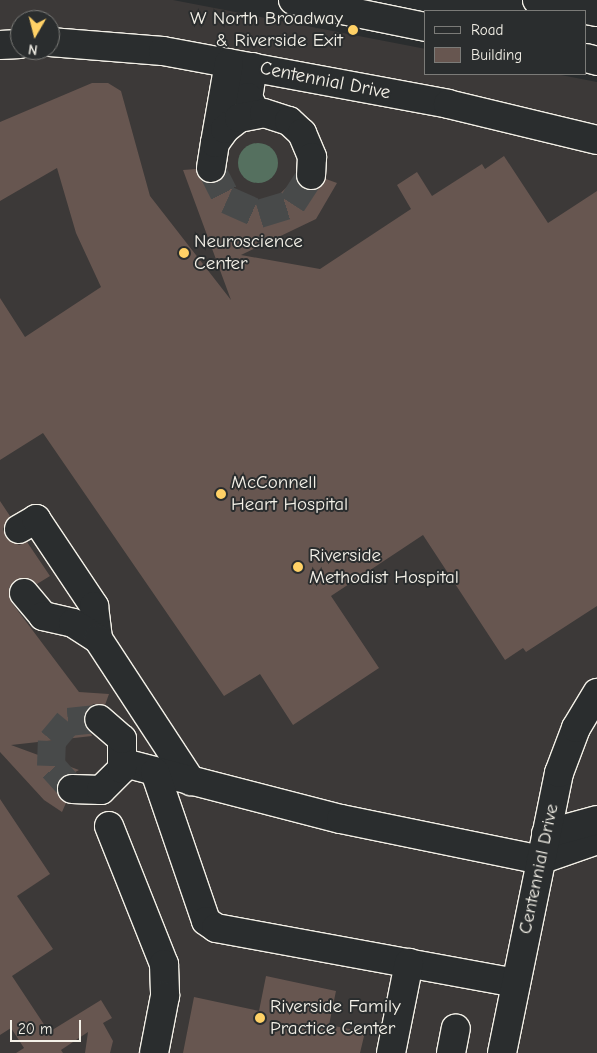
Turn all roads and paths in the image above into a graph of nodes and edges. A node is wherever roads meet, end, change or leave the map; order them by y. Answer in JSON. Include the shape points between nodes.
{"nodes":[{"id":1,"x":293,"y":0,"type":"edge"},
{"id":2,"x":537,"y":0,"type":"edge"},
{"id":3,"x":597,"y":12,"type":"edge"},
{"id":4,"x":424,"y":27,"type":"edge"},
{"id":5,"x":60,"y":42,"type":"edge"},
{"id":6,"x":241,"y":65,"type":"junction"},
{"id":7,"x":256,"y":114,"type":"junction"},
{"id":8,"x":597,"y":140,"type":"edge"},
{"id":9,"x":311,"y":175,"type":"tunnel mouth"},
{"id":10,"x":19,"y":529,"type":"dead end"},
{"id":11,"x":24,"y":593,"type":"dead end"},
{"id":12,"x":98,"y":638,"type":"junction"},
{"id":13,"x":597,"y":693,"type":"edge"},
{"id":14,"x":99,"y":718,"type":"tunnel mouth"},
{"id":15,"x":124,"y":763,"type":"junction"},
{"id":16,"x":155,"y":772,"type":"junction"},
{"id":17,"x":191,"y":781,"type":"junction"},
{"id":18,"x":72,"y":789,"type":"dead end"},
{"id":19,"x":597,"y":820,"type":"edge"},
{"id":20,"x":109,"y":826,"type":"dead end"},
{"id":21,"x":546,"y":834,"type":"junction"},
{"id":22,"x":597,"y":840,"type":"edge"},
{"id":23,"x":540,"y":860,"type":"junction"},
{"id":24,"x":409,"y":964,"type":"junction"},
{"id":25,"x":516,"y":983,"type":"junction"},
{"id":26,"x":505,"y":1050,"type":"edge"},
{"id":27,"x":154,"y":1053,"type":"edge"},
{"id":28,"x":391,"y":1053,"type":"edge"}],
"edges":[{"from":1,"to":4,"type":"main road"},
{"from":2,"to":3,"type":"main road"},
{"from":5,"to":6,"type":"main road","name":"Centennial Drive","via":[[134,46]]},
{"from":6,"to":7,"type":"main road","via":[[248,97]]},
{"from":6,"to":7,"type":"main road","via":[[213,156],[231,123]]},
{"from":6,"to":8,"type":"main road","name":"Centennial Drive","via":[[495,114]]},
{"from":7,"to":9,"type":"main road","via":[[281,117],[302,133],[310,149]]},
{"from":10,"to":12,"type":"main road","via":[[36,519],[94,606]]},
{"from":11,"to":12,"type":"main road","via":[[44,616],[73,623]]},
{"from":12,"to":17,"type":"main road"},
{"from":13,"to":21,"type":"main road","name":"Centennial Drive","via":[[564,757]]},
{"from":14,"to":15,"type":"main road","via":[[119,733]]},
{"from":15,"to":16,"type":"main road"},
{"from":15,"to":18,"type":"main road","via":[[116,780],[101,790]]},
{"from":16,"to":17,"type":"main road"},
{"from":16,"to":24,"type":"main road","via":[[206,921],[216,928]]},
{"from":17,"to":23,"type":"main road"},
{"from":19,"to":21,"type":"main road"},
{"from":20,"to":27,"type":"main road","via":[[164,964],[165,996]]},
{"from":21,"to":23,"type":"main road","name":"Centennial Drive"},
{"from":22,"to":23,"type":"main road"},
{"from":23,"to":25,"type":"main road","name":"Centennial Drive"},
{"from":24,"to":25,"type":"main road"},
{"from":24,"to":28,"type":"main road"},
{"from":25,"to":26,"type":"main road","name":"Centennial Drive"}]}
